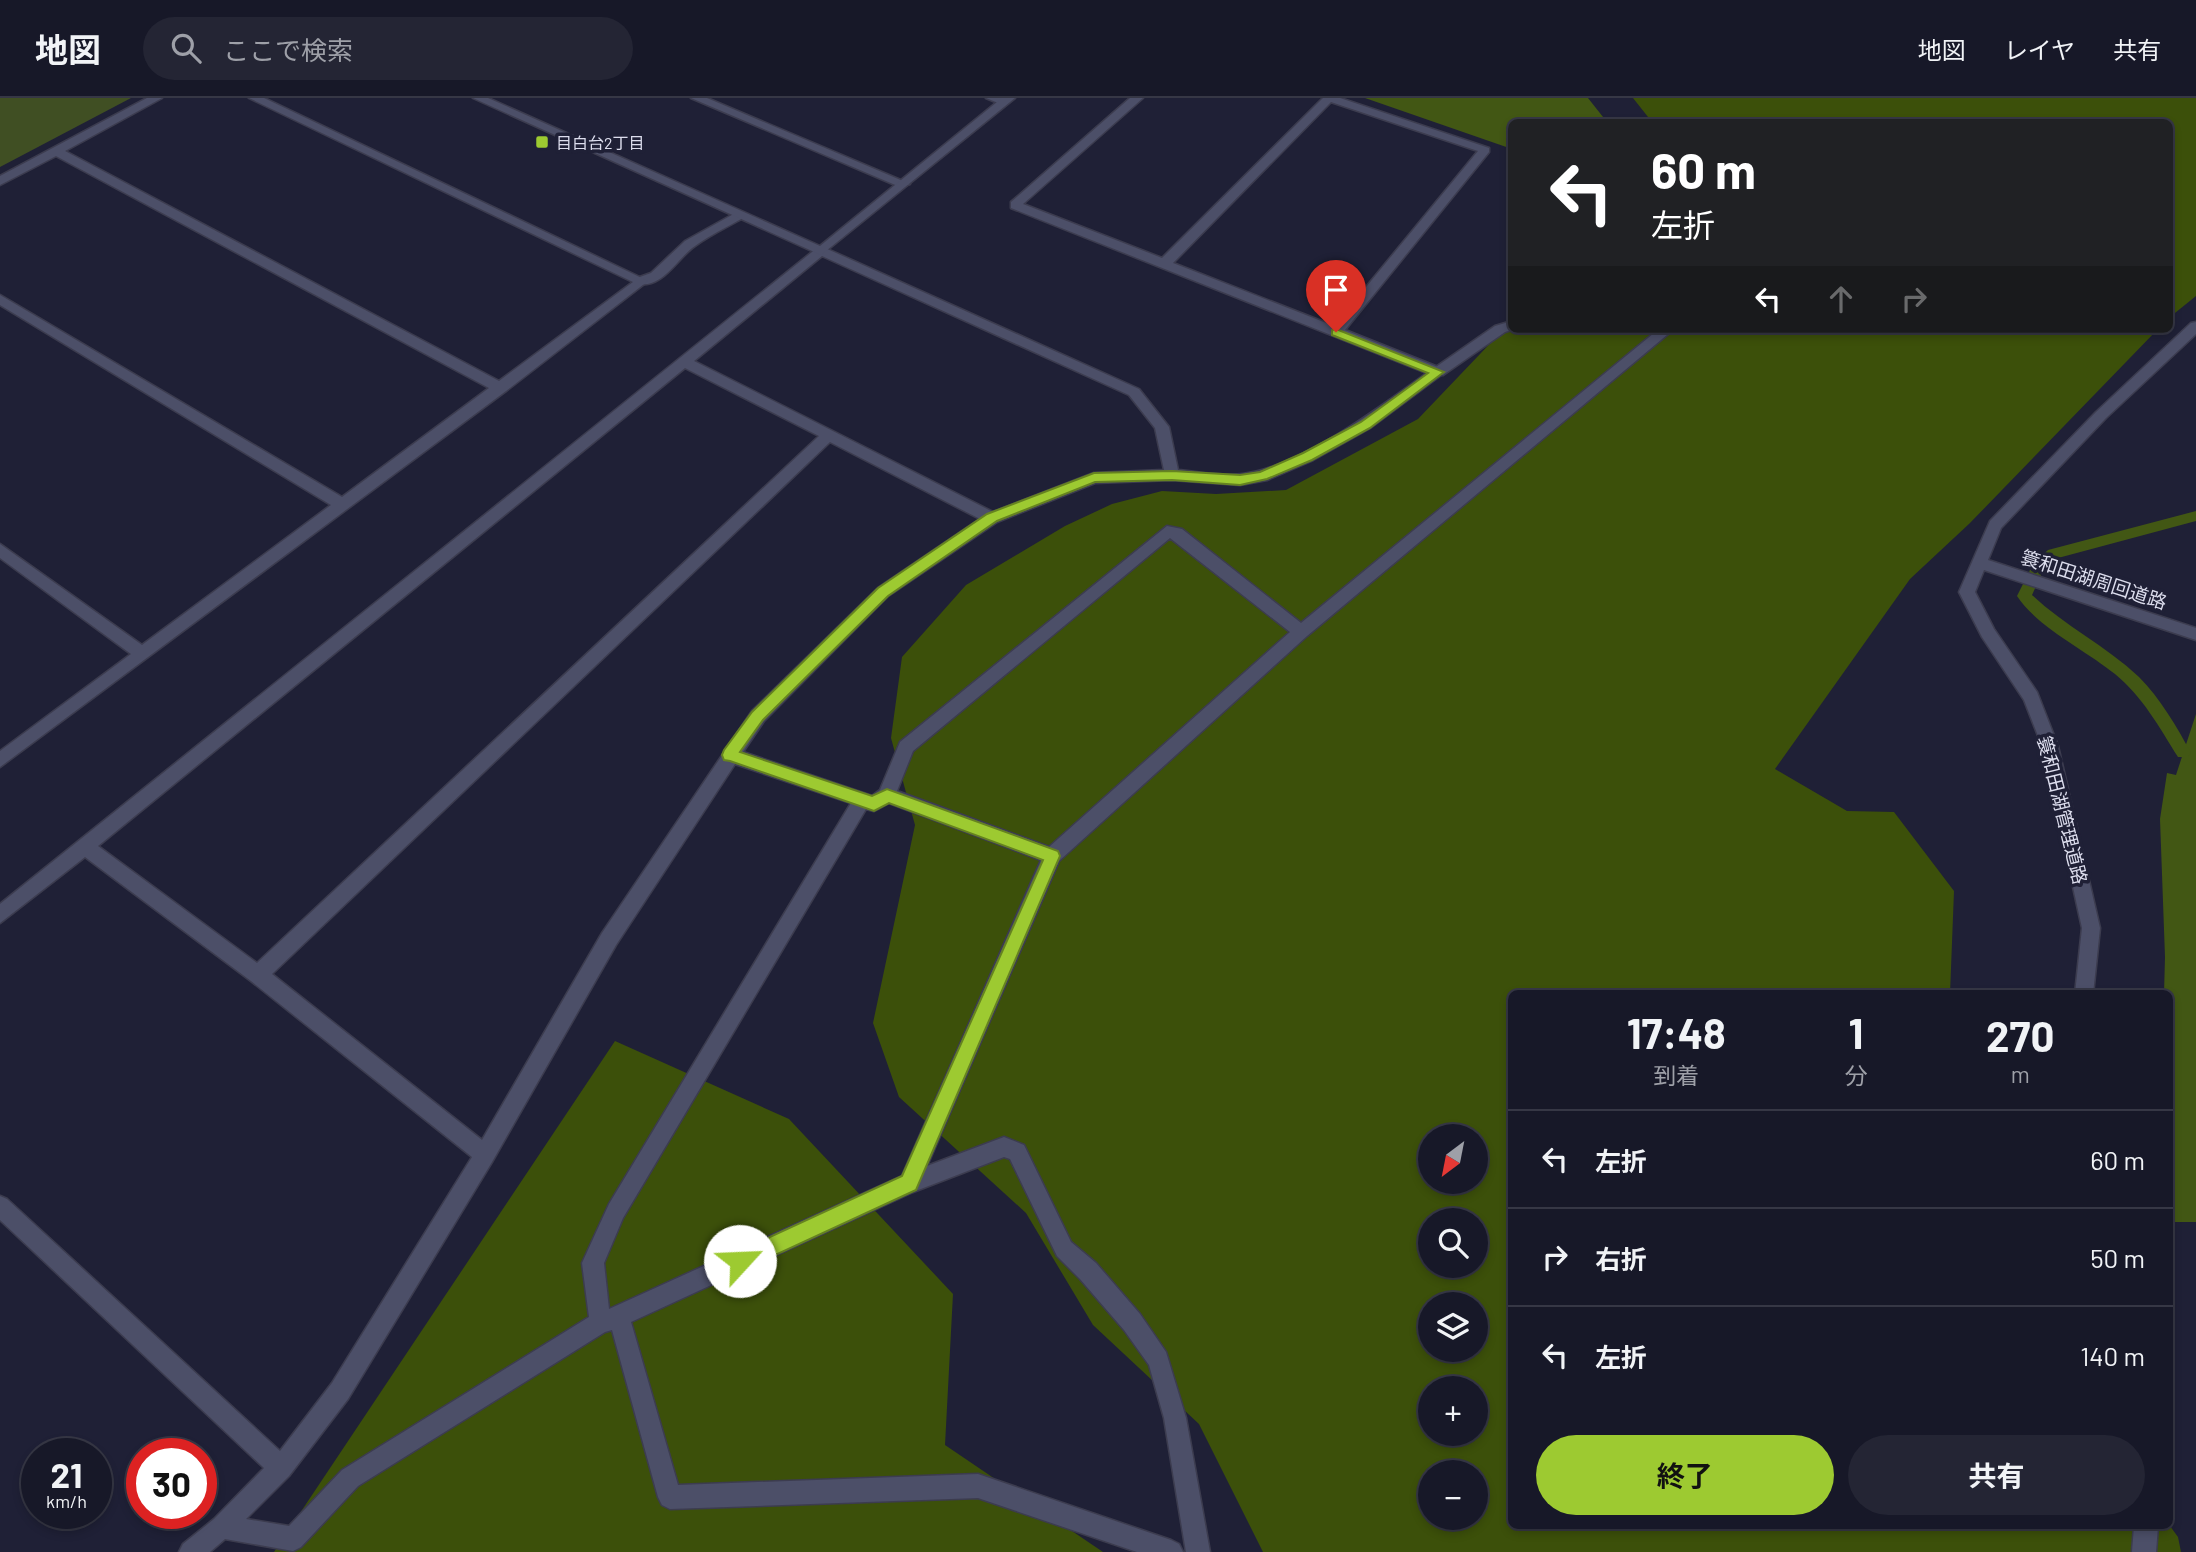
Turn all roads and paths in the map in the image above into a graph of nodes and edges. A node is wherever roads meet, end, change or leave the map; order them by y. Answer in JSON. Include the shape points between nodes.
{"nodes":[{"id":1,"x":156,"y":98,"type":"edge"},
{"id":2,"x":255,"y":98,"type":"edge"},
{"id":3,"x":479,"y":98,"type":"edge"},
{"id":4,"x":697,"y":98,"type":"edge"},
{"id":5,"x":1137,"y":98,"type":"edge"},
{"id":6,"x":1329,"y":98,"type":"edge"},
{"id":7,"x":1001,"y":99,"type":"edge"},
{"id":8,"x":56,"y":151,"type":"junction"},
{"id":9,"x":0,"y":181,"type":"edge"},
{"id":10,"x":904,"y":184,"type":"junction"},
{"id":11,"x":739,"y":215,"type":"junction"},
{"id":12,"x":821,"y":251,"type":"junction"},
{"id":13,"x":1165,"y":263,"type":"junction"},
{"id":14,"x":642,"y":281,"type":"junction"},
{"id":15,"x":0,"y":299,"type":"edge"},
{"id":16,"x":2196,"y":326,"type":"edge"},
{"id":17,"x":1508,"y":327,"type":"edge"},
{"id":18,"x":1336,"y":332,"type":"junction"},
{"id":19,"x":1662,"y":333,"type":"edge"},
{"id":20,"x":684,"y":362,"type":"junction"},
{"id":21,"x":1438,"y":372,"type":"junction"},
{"id":22,"x":501,"y":388,"type":"junction"},
{"id":23,"x":830,"y":435,"type":"junction"},
{"id":24,"x":1172,"y":475,"type":"junction"},
{"id":25,"x":343,"y":505,"type":"junction"},
{"id":26,"x":992,"y":518,"type":"junction"},
{"id":27,"x":0,"y":550,"type":"edge"},
{"id":28,"x":1979,"y":563,"type":"junction"},
{"id":29,"x":1301,"y":632,"type":"junction"},
{"id":30,"x":2196,"y":634,"type":"edge"},
{"id":31,"x":143,"y":654,"type":"junction"},
{"id":32,"x":730,"y":755,"type":"junction"},
{"id":33,"x":0,"y":760,"type":"edge"},
{"id":34,"x":887,"y":795,"type":"junction"},
{"id":35,"x":862,"y":800,"type":"junction"},
{"id":36,"x":85,"y":846,"type":"junction"},
{"id":37,"x":1052,"y":856,"type":"junction"},
{"id":38,"x":0,"y":915,"type":"edge"},
{"id":39,"x":258,"y":975,"type":"junction"},
{"id":40,"x":2084,"y":990,"type":"edge"},
{"id":41,"x":485,"y":1155,"type":"junction"},
{"id":42,"x":909,"y":1183,"type":"junction"},
{"id":43,"x":0,"y":1206,"type":"edge"},
{"id":44,"x":609,"y":1320,"type":"junction"},
{"id":45,"x":281,"y":1468,"type":"junction"},
{"id":46,"x":222,"y":1527,"type":"junction"},
{"id":47,"x":2146,"y":1529,"type":"edge"},
{"id":48,"x":299,"y":1546,"type":"edge"},
{"id":49,"x":191,"y":1552,"type":"edge"},
{"id":50,"x":1171,"y":1552,"type":"edge"},
{"id":51,"x":1198,"y":1552,"type":"edge"},
{"id":52,"x":2144,"y":1552,"type":"edge"}],
"edges":[{"from":1,"to":8,"type":"street"},
{"from":2,"to":14,"type":"street"},
{"from":3,"to":11,"type":"street"},
{"from":4,"to":10,"type":"street"},
{"from":5,"to":13,"type":"street","via":[[1015,205]]},
{"from":6,"to":13,"type":"street"},
{"from":6,"to":18,"type":"street","via":[[1485,150]]},
{"from":7,"to":10,"type":"street"},
{"from":8,"to":9,"type":"street"},
{"from":8,"to":22,"type":"street"},
{"from":10,"to":12,"type":"street"},
{"from":11,"to":12,"type":"street"},
{"from":11,"to":14,"type":"street","via":[[689,244],[656,276]]},
{"from":12,"to":20,"type":"street"},
{"from":12,"to":24,"type":"street","via":[[1134,392],[1162,427]]},
{"from":13,"to":18,"type":"street"},
{"from":14,"to":22,"type":"street"},
{"from":15,"to":25,"type":"street"},
{"from":16,"to":28,"type":"street","via":[[2101,415],[1995,525]]},
{"from":17,"to":21,"type":"street"},
{"from":18,"to":21,"type":"street"},
{"from":19,"to":29,"type":"street"},
{"from":20,"to":23,"type":"street"},
{"from":20,"to":36,"type":"street"},
{"from":21,"to":24,"type":"street","via":[[1365,425],[1262,476],[1240,480]]},
{"from":22,"to":25,"type":"street"},
{"from":23,"to":26,"type":"street"},
{"from":23,"to":39,"type":"street"},
{"from":24,"to":26,"type":"street","via":[[1094,478]]},
{"from":25,"to":31,"type":"street"},
{"from":26,"to":32,"type":"street","via":[[883,592],[758,716]]},
{"from":27,"to":31,"type":"street"},
{"from":28,"to":30,"type":"street","name":"簑和田湖周回道路"},
{"from":28,"to":40,"type":"street","name":"簑和田湖管理道路","via":[[1968,593],[1987,633],[2031,697],[2050,746],[2091,928]]},
{"from":29,"to":34,"type":"street","via":[[1177,533],[1167,532],[906,747]]},
{"from":29,"to":37,"type":"street"},
{"from":31,"to":33,"type":"street"},
{"from":32,"to":35,"type":"street"},
{"from":32,"to":41,"type":"street","via":[[609,939]]},
{"from":34,"to":35,"type":"street","via":[[874,804]]},
{"from":34,"to":37,"type":"street"},
{"from":35,"to":44,"type":"street","via":[[616,1211],[593,1264]]},
{"from":36,"to":38,"type":"street"},
{"from":36,"to":39,"type":"street"},
{"from":37,"to":42,"type":"street"},
{"from":39,"to":41,"type":"street"},
{"from":41,"to":45,"type":"street","via":[[340,1391]]},
{"from":42,"to":44,"type":"street"},
{"from":42,"to":51,"type":"street","via":[[1004,1147],[1017,1152],[1064,1249],[1123,1312],[1158,1360],[1177,1430]]},
{"from":43,"to":45,"type":"street"},
{"from":44,"to":48,"type":"street","via":[[350,1478]]},
{"from":44,"to":50,"type":"street","via":[[670,1497],[978,1486]]},
{"from":45,"to":46,"type":"street"},
{"from":46,"to":48,"type":"street"},
{"from":46,"to":49,"type":"street"},
{"from":47,"to":52,"type":"street"}]}
